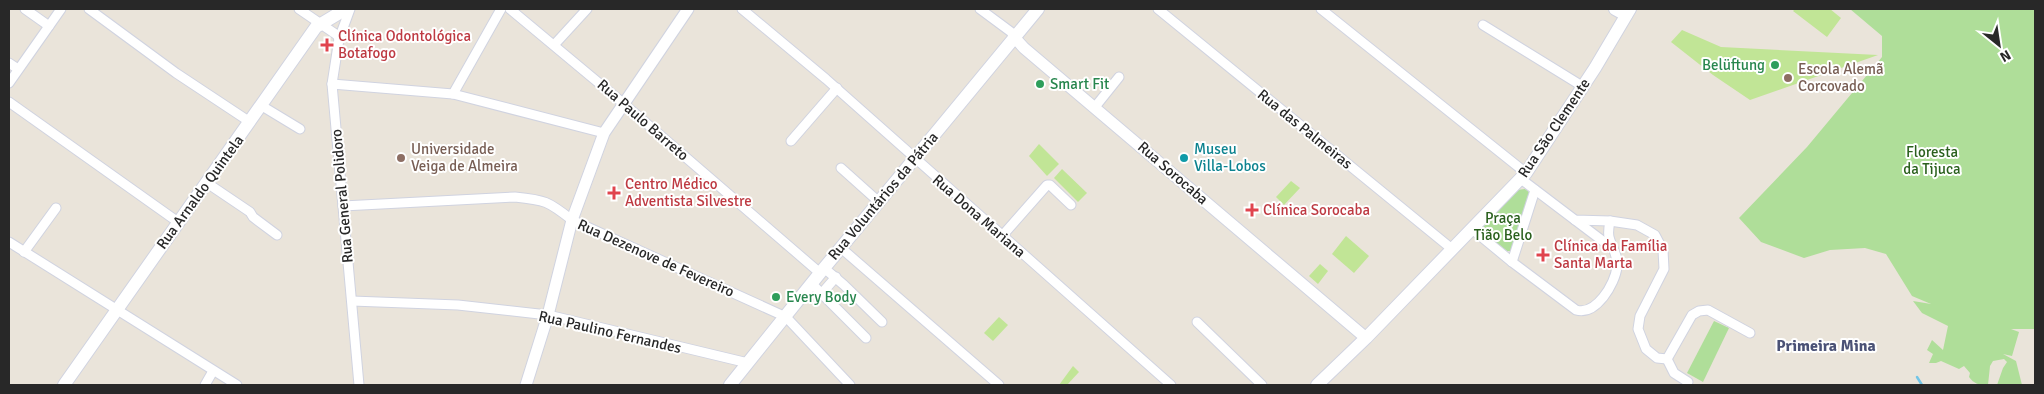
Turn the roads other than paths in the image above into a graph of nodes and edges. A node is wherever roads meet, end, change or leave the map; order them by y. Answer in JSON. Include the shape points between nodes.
{"nodes":[{"id":1,"x":25,"y":9,"type":"edge"},
{"id":2,"x":61,"y":9,"type":"edge"},
{"id":3,"x":89,"y":9,"type":"edge"},
{"id":4,"x":299,"y":9,"type":"edge"},
{"id":5,"x":346,"y":9,"type":"edge"},
{"id":6,"x":350,"y":9,"type":"edge"},
{"id":7,"x":501,"y":9,"type":"edge"},
{"id":8,"x":510,"y":9,"type":"edge"},
{"id":9,"x":587,"y":9,"type":"edge"},
{"id":10,"x":688,"y":9,"type":"edge"},
{"id":11,"x":742,"y":9,"type":"edge"},
{"id":12,"x":980,"y":9,"type":"edge"},
{"id":13,"x":1038,"y":9,"type":"edge"},
{"id":14,"x":1158,"y":9,"type":"edge"},
{"id":15,"x":1321,"y":9,"type":"edge"},
{"id":16,"x":1624,"y":11,"type":"edge"},
{"id":17,"x":320,"y":23,"type":"junction"},
{"id":18,"x":1483,"y":25,"type":"dead end"},
{"id":19,"x":49,"y":26,"type":"junction"},
{"id":20,"x":1014,"y":38,"type":"junction"},
{"id":21,"x":339,"y":39,"type":"junction"},
{"id":22,"x":554,"y":45,"type":"junction"},
{"id":23,"x":9,"y":63,"type":"edge"},
{"id":24,"x":18,"y":69,"type":"junction"},
{"id":25,"x":1119,"y":77,"type":"dead end"},
{"id":26,"x":9,"y":83,"type":"edge"},
{"id":27,"x":332,"y":84,"type":"junction"},
{"id":28,"x":1582,"y":86,"type":"junction"},
{"id":29,"x":837,"y":88,"type":"junction"},
{"id":30,"x":453,"y":94,"type":"junction"},
{"id":31,"x":9,"y":102,"type":"edge"},
{"id":32,"x":624,"y":104,"type":"junction"},
{"id":33,"x":262,"y":106,"type":"junction"},
{"id":34,"x":1095,"y":107,"type":"junction"},
{"id":35,"x":250,"y":122,"type":"junction"},
{"id":36,"x":300,"y":129,"type":"dead end"},
{"id":37,"x":604,"y":133,"type":"junction"},
{"id":38,"x":791,"y":141,"type":"dead end"},
{"id":39,"x":914,"y":158,"type":"junction"},
{"id":40,"x":840,"y":168,"type":"dead end"},
{"id":41,"x":1523,"y":176,"type":"junction"},
{"id":42,"x":207,"y":183,"type":"junction"},
{"id":43,"x":1535,"y":190,"type":"junction"},
{"id":44,"x":879,"y":202,"type":"junction"},
{"id":45,"x":1072,"y":205,"type":"dead end"},
{"id":46,"x":344,"y":206,"type":"junction"},
{"id":47,"x":56,"y":208,"type":"dead end"},
{"id":48,"x":572,"y":220,"type":"junction"},
{"id":49,"x":1575,"y":220,"type":"junction"},
{"id":50,"x":1610,"y":221,"type":"junction"},
{"id":51,"x":178,"y":222,"type":"junction"},
{"id":52,"x":1472,"y":229,"type":"junction"},
{"id":53,"x":277,"y":236,"type":"dead end"},
{"id":54,"x":1002,"y":236,"type":"junction"},
{"id":55,"x":9,"y":242,"type":"edge"},
{"id":56,"x":842,"y":248,"type":"junction"},
{"id":57,"x":1452,"y":249,"type":"junction"},
{"id":58,"x":1612,"y":249,"type":"junction"},
{"id":59,"x":24,"y":252,"type":"junction"},
{"id":60,"x":1512,"y":262,"type":"junction"},
{"id":61,"x":822,"y":270,"type":"junction"},
{"id":62,"x":836,"y":277,"type":"junction"},
{"id":63,"x":812,"y":284,"type":"junction"},
{"id":64,"x":822,"y":293,"type":"junction"},
{"id":65,"x":352,"y":301,"type":"junction"},
{"id":66,"x":117,"y":309,"type":"junction"},
{"id":67,"x":548,"y":315,"type":"junction"},
{"id":68,"x":786,"y":317,"type":"junction"},
{"id":69,"x":882,"y":322,"type":"dead end"},
{"id":70,"x":1198,"y":322,"type":"dead end"},
{"id":71,"x":1750,"y":333,"type":"dead end"},
{"id":72,"x":866,"y":338,"type":"dead end"},
{"id":73,"x":1366,"y":338,"type":"junction"},
{"id":74,"x":1667,"y":359,"type":"junction"},
{"id":75,"x":748,"y":363,"type":"junction"},
{"id":76,"x":213,"y":371,"type":"junction"},
{"id":77,"x":1688,"y":382,"type":"dead end"},
{"id":78,"x":64,"y":385,"type":"edge"},
{"id":79,"x":205,"y":385,"type":"edge"},
{"id":80,"x":237,"y":385,"type":"edge"},
{"id":81,"x":359,"y":385,"type":"edge"},
{"id":82,"x":526,"y":385,"type":"edge"},
{"id":83,"x":730,"y":385,"type":"edge"},
{"id":84,"x":850,"y":385,"type":"edge"},
{"id":85,"x":999,"y":385,"type":"edge"},
{"id":86,"x":1171,"y":385,"type":"edge"},
{"id":87,"x":1262,"y":385,"type":"edge"},
{"id":88,"x":1317,"y":385,"type":"edge"}],
"edges":[{"from":1,"to":19,"type":"street"},
{"from":2,"to":19,"type":"street"},
{"from":3,"to":35,"type":"street"},
{"from":4,"to":17,"type":"street"},
{"from":5,"to":17,"type":"main road","name":"Rua Arnaldo Quintela"},
{"from":6,"to":21,"type":"street","name":"Rua General Polidoro"},
{"from":7,"to":30,"type":"street"},
{"from":8,"to":22,"type":"street","name":"Rua Paulo Barreto"},
{"from":9,"to":22,"type":"street"},
{"from":10,"to":32,"type":"street"},
{"from":11,"to":29,"type":"street","name":"Rua Dona Mariana"},
{"from":12,"to":20,"type":"street","name":"Rua Sorocaba","via":[[1011,32]]},
{"from":13,"to":20,"type":"main road","name":"Rua Voluntários da Pátria"},
{"from":14,"to":57,"type":"street","name":"Rua das Palmeiras"},
{"from":15,"to":41,"type":"street"},
{"from":16,"to":28,"type":"main road","name":"Rua São Clemente"},
{"from":17,"to":21,"type":"street"},
{"from":17,"to":33,"type":"main road","name":"Rua Arnaldo Quintela"},
{"from":18,"to":28,"type":"street"},
{"from":19,"to":24,"type":"street"},
{"from":20,"to":34,"type":"street","name":"Rua Sorocaba"},
{"from":20,"to":39,"type":"main road","name":"Rua Voluntários da Pátria"},
{"from":21,"to":27,"type":"street","name":"Rua General Polidoro"},
{"from":22,"to":32,"type":"street","name":"Rua Paulo Barreto"},
{"from":23,"to":24,"type":"street"},
{"from":24,"to":26,"type":"street"},
{"from":25,"to":34,"type":"street"},
{"from":27,"to":30,"type":"street"},
{"from":27,"to":46,"type":"street","name":"Rua General Polidoro"},
{"from":28,"to":41,"type":"main road","name":"Rua São Clemente"},
{"from":29,"to":38,"type":"street"},
{"from":29,"to":39,"type":"street","name":"Rua Dona Mariana"},
{"from":30,"to":37,"type":"street"},
{"from":31,"to":51,"type":"street"},
{"from":32,"to":37,"type":"street"},
{"from":32,"to":61,"type":"street","name":"Rua Paulo Barreto"},
{"from":33,"to":35,"type":"main road","name":"Rua Arnaldo Quintela"},
{"from":33,"to":36,"type":"street"},
{"from":34,"to":73,"type":"street","name":"Rua Sorocaba"},
{"from":35,"to":42,"type":"main road","name":"Rua Arnaldo Quintela"},
{"from":37,"to":48,"type":"street"},
{"from":39,"to":44,"type":"main road","name":"Rua Voluntários da Pátria"},
{"from":39,"to":54,"type":"street","name":"Rua Dona Mariana"},
{"from":40,"to":44,"type":"street"},
{"from":41,"to":43,"type":"street"},
{"from":41,"to":52,"type":"main road","name":"Rua São Clemente"},
{"from":42,"to":51,"type":"main road","name":"Rua Arnaldo Quintela"},
{"from":42,"to":53,"type":"street","via":[[250,212]]},
{"from":43,"to":49,"type":"street"},
{"from":43,"to":60,"type":"street","name":"Rua São Clemente"},
{"from":44,"to":56,"type":"main road","name":"Rua Voluntários da Pátria"},
{"from":45,"to":54,"type":"street","via":[[1047,185]]},
{"from":46,"to":48,"type":"street","name":"Rua Dezenove de Fevereiro","via":[[514,197],[551,204]]},
{"from":46,"to":65,"type":"street","name":"Rua General Polidoro"},
{"from":47,"to":59,"type":"street"},
{"from":48,"to":67,"type":"street"},
{"from":48,"to":68,"type":"street","name":"Rua Dezenove de Fevereiro"},
{"from":49,"to":50,"type":"street"},
{"from":49,"to":58,"type":"street"},
{"from":50,"to":58,"type":"street"},
{"from":50,"to":74,"type":"street","via":[[1647,230],[1655,235],[1663,250],[1664,269],[1638,323],[1639,336],[1646,349],[1657,358]]},
{"from":51,"to":66,"type":"main road","name":"Rua Arnaldo Quintela"},
{"from":52,"to":57,"type":"main road","name":"Rua São Clemente"},
{"from":52,"to":60,"type":"street"},
{"from":54,"to":86,"type":"street","name":"Rua Dona Mariana"},
{"from":55,"to":59,"type":"street"},
{"from":56,"to":61,"type":"main road","name":"Rua Voluntários da Pátria"},
{"from":56,"to":85,"type":"street"},
{"from":57,"to":73,"type":"main road","name":"Rua São Clemente"},
{"from":58,"to":60,"type":"street","via":[[1617,270],[1603,297],[1587,311],[1576,310]]},
{"from":59,"to":66,"type":"street"},
{"from":61,"to":62,"type":"street","name":"Rua Paulo Barreto"},
{"from":61,"to":63,"type":"main road","name":"Rua Voluntários da Pátria"},
{"from":62,"to":64,"type":"street"},
{"from":62,"to":69,"type":"street","name":"Rua Paulo Barreto"},
{"from":63,"to":64,"type":"street"},
{"from":63,"to":68,"type":"main road","name":"Rua Voluntários da Pátria"},
{"from":64,"to":72,"type":"street"},
{"from":65,"to":67,"type":"street","name":"Rua Paulino Fernandes","via":[[458,306]]},
{"from":65,"to":81,"type":"street","name":"Rua General Polidoro"},
{"from":66,"to":76,"type":"street"},
{"from":66,"to":78,"type":"main road","name":"Rua Arnaldo Quintela"},
{"from":67,"to":75,"type":"street","name":"Rua Paulino Fernandes"},
{"from":67,"to":82,"type":"street"},
{"from":68,"to":75,"type":"main road","name":"Rua Voluntários da Pátria"},
{"from":68,"to":84,"type":"street","name":"Rua Dezenove de Fevereiro"},
{"from":70,"to":87,"type":"street"},
{"from":71,"to":74,"type":"street","via":[[1708,310],[1699,311],[1692,316]]},
{"from":73,"to":88,"type":"main road","name":"Rua São Clemente"},
{"from":74,"to":77,"type":"street","via":[[1674,373]]},
{"from":75,"to":83,"type":"main road","name":"Rua Voluntários da Pátria"},
{"from":76,"to":79,"type":"street"},
{"from":76,"to":80,"type":"street"}]}
